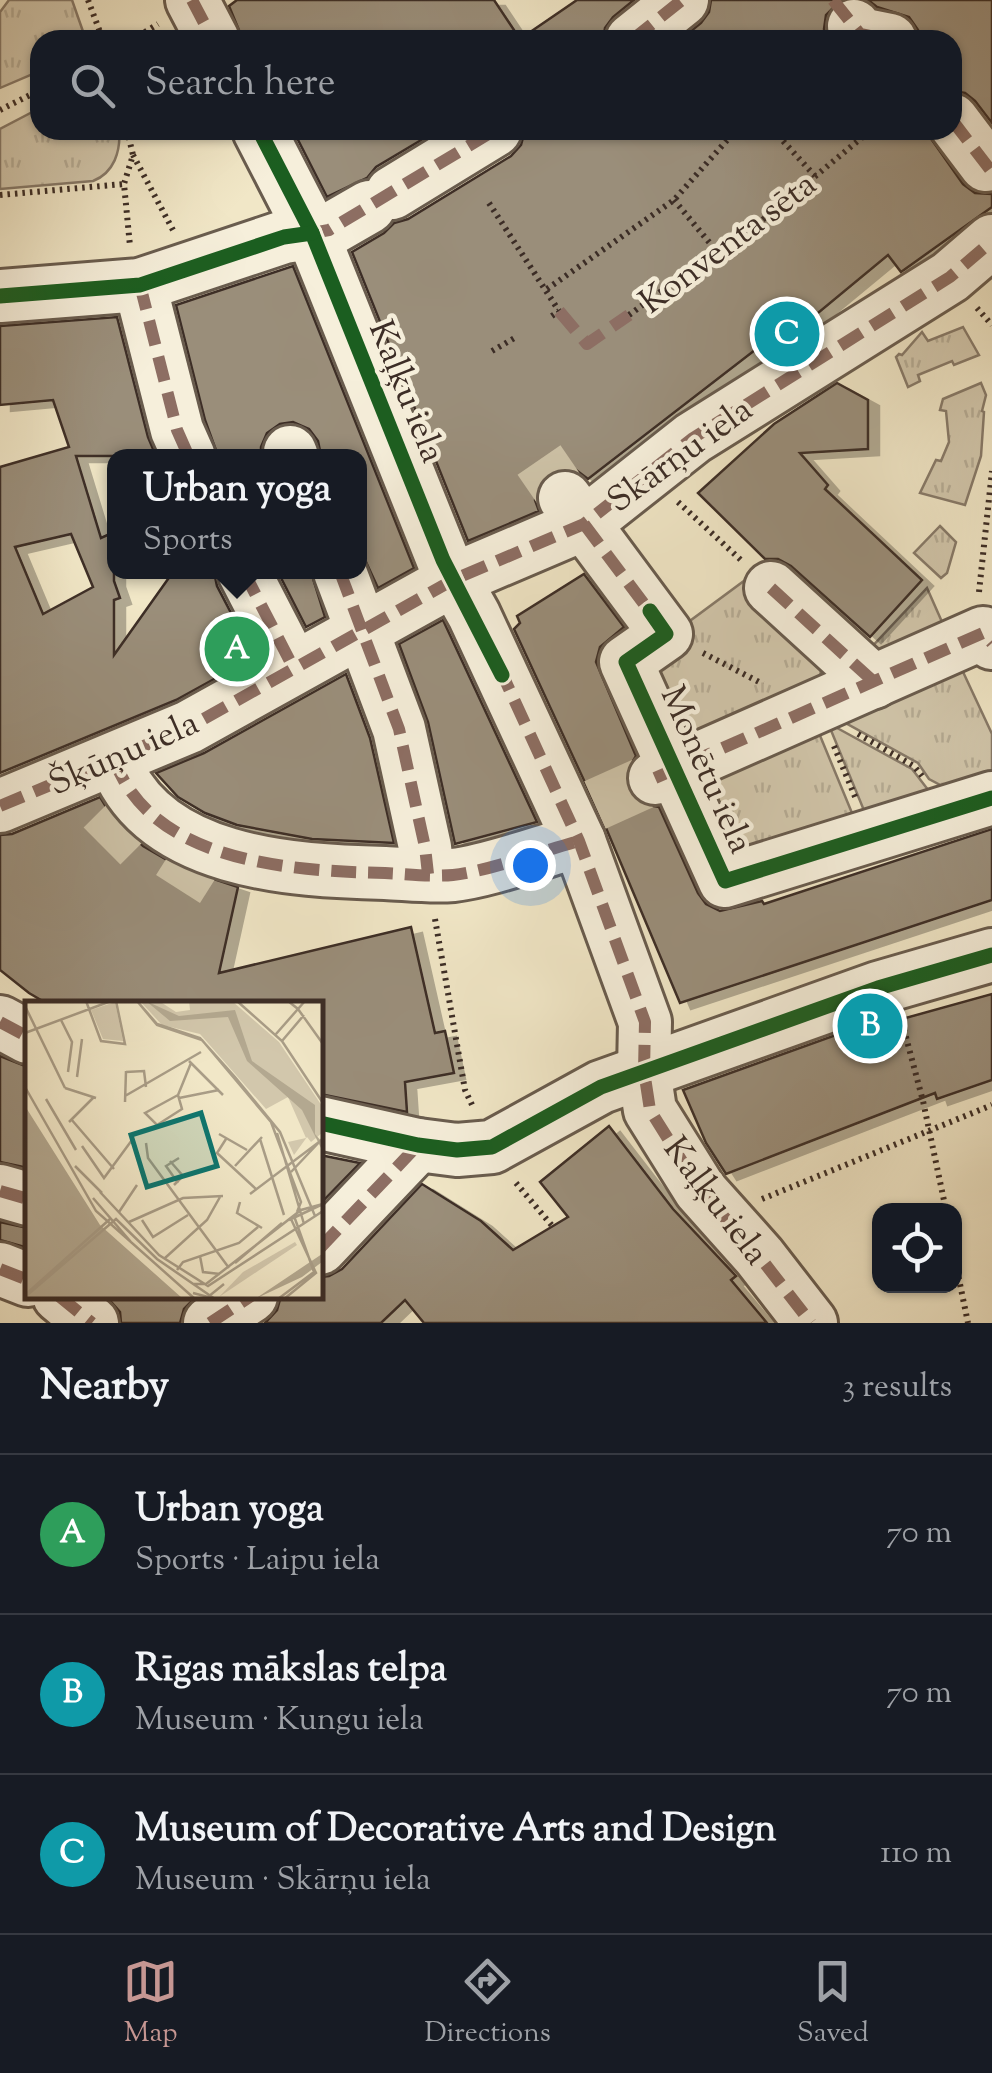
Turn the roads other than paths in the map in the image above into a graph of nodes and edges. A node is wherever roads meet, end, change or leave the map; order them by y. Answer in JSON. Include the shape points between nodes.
{"nodes":[{"id":1,"x":682,"y":0,"type":"edge"},
{"id":2,"x":644,"y":30,"type":"edge"},
{"id":3,"x":962,"y":133,"type":"edge"},
{"id":4,"x":264,"y":140,"type":"edge"},
{"id":5,"x":479,"y":140,"type":"edge"},
{"id":6,"x":986,"y":165,"type":"dead end"},
{"id":7,"x":312,"y":234,"type":"junction"},
{"id":8,"x":992,"y":241,"type":"edge"},
{"id":9,"x":159,"y":279,"type":"junction"},
{"id":10,"x":0,"y":296,"type":"edge"},
{"id":11,"x":186,"y":449,"type":"edge"},
{"id":12,"x":574,"y":511,"type":"junction"},
{"id":13,"x":454,"y":578,"type":"junction"},
{"id":14,"x":248,"y":579,"type":"edge"},
{"id":15,"x":343,"y":579,"type":"edge"},
{"id":16,"x":771,"y":588,"type":"road end"},
{"id":17,"x":364,"y":630,"type":"junction"},
{"id":18,"x":988,"y":638,"type":"edge"},
{"id":19,"x":293,"y":666,"type":"junction"},
{"id":20,"x":874,"y":682,"type":"junction"},
{"id":21,"x":114,"y":759,"type":"junction"},
{"id":22,"x":665,"y":773,"type":"junction"},
{"id":23,"x":992,"y":798,"type":"edge"},
{"id":24,"x":0,"y":806,"type":"edge"},
{"id":25,"x":580,"y":821,"type":"junction"},
{"id":26,"x":428,"y":874,"type":"junction"},
{"id":27,"x":992,"y":954,"type":"edge"},
{"id":28,"x":0,"y":1022,"type":"edge"},
{"id":29,"x":25,"y":1035,"type":"edge"},
{"id":30,"x":644,"y":1071,"type":"junction"},
{"id":31,"x":322,"y":1123,"type":"edge"},
{"id":32,"x":418,"y":1145,"type":"junction"},
{"id":33,"x":0,"y":1191,"type":"edge"},
{"id":34,"x":25,"y":1198,"type":"edge"},
{"id":35,"x":322,"y":1246,"type":"edge"},
{"id":36,"x":0,"y":1269,"type":"edge"},
{"id":37,"x":25,"y":1279,"type":"edge"},
{"id":38,"x":61,"y":1298,"type":"edge"},
{"id":39,"x":248,"y":1298,"type":"edge"},
{"id":40,"x":92,"y":1323,"type":"edge"},
{"id":41,"x":210,"y":1323,"type":"edge"},
{"id":42,"x":810,"y":1323,"type":"edge"}],
"edges":[{"from":1,"to":2,"type":"street"},
{"from":3,"to":6,"type":"street"},
{"from":4,"to":7,"type":"street","name":"Kaļķu iela"},
{"from":5,"to":7,"type":"street"},
{"from":7,"to":9,"type":"street","via":[[284,237]]},
{"from":7,"to":13,"type":"street","name":"Kaļķu iela"},
{"from":8,"to":12,"type":"street","name":"Skārņu iela","via":[[950,278],[692,438],[648,474]]},
{"from":9,"to":10,"type":"street"},
{"from":9,"to":11,"type":"street"},
{"from":12,"to":13,"type":"street","name":"Skārņu iela"},
{"from":12,"to":22,"type":"street","name":"Monētu iela","via":[[666,634],[626,662]]},
{"from":13,"to":17,"type":"street","name":"Šķūņu iela"},
{"from":13,"to":25,"type":"street","name":"Kaļķu iela"},
{"from":14,"to":19,"type":"street"},
{"from":15,"to":17,"type":"street"},
{"from":16,"to":20,"type":"street"},
{"from":17,"to":19,"type":"street","name":"Šķūņu iela"},
{"from":17,"to":26,"type":"street","via":[[399,729]]},
{"from":18,"to":20,"type":"street"},
{"from":19,"to":21,"type":"street","name":"Šķūņu iela","via":[[189,727]]},
{"from":20,"to":22,"type":"street"},
{"from":21,"to":24,"type":"street","name":"Šķūņu iela"},
{"from":21,"to":26,"type":"street","via":[[138,811],[201,852],[299,868]]},
{"from":22,"to":23,"type":"street","name":"Monētu iela","via":[[725,880]]},
{"from":25,"to":26,"type":"street","via":[[454,875]]},
{"from":25,"to":30,"type":"street","name":"Kaļķu iela","via":[[646,1022]]},
{"from":27,"to":30,"type":"street"},
{"from":28,"to":29,"type":"street"},
{"from":30,"to":32,"type":"street","via":[[492,1147]]},
{"from":30,"to":42,"type":"street","name":"Kaļķu iela","via":[[650,1110],[700,1190]]},
{"from":31,"to":32,"type":"street"},
{"from":32,"to":35,"type":"street"},
{"from":33,"to":34,"type":"street"},
{"from":36,"to":37,"type":"street"},
{"from":38,"to":40,"type":"street"},
{"from":39,"to":41,"type":"street"}]}
